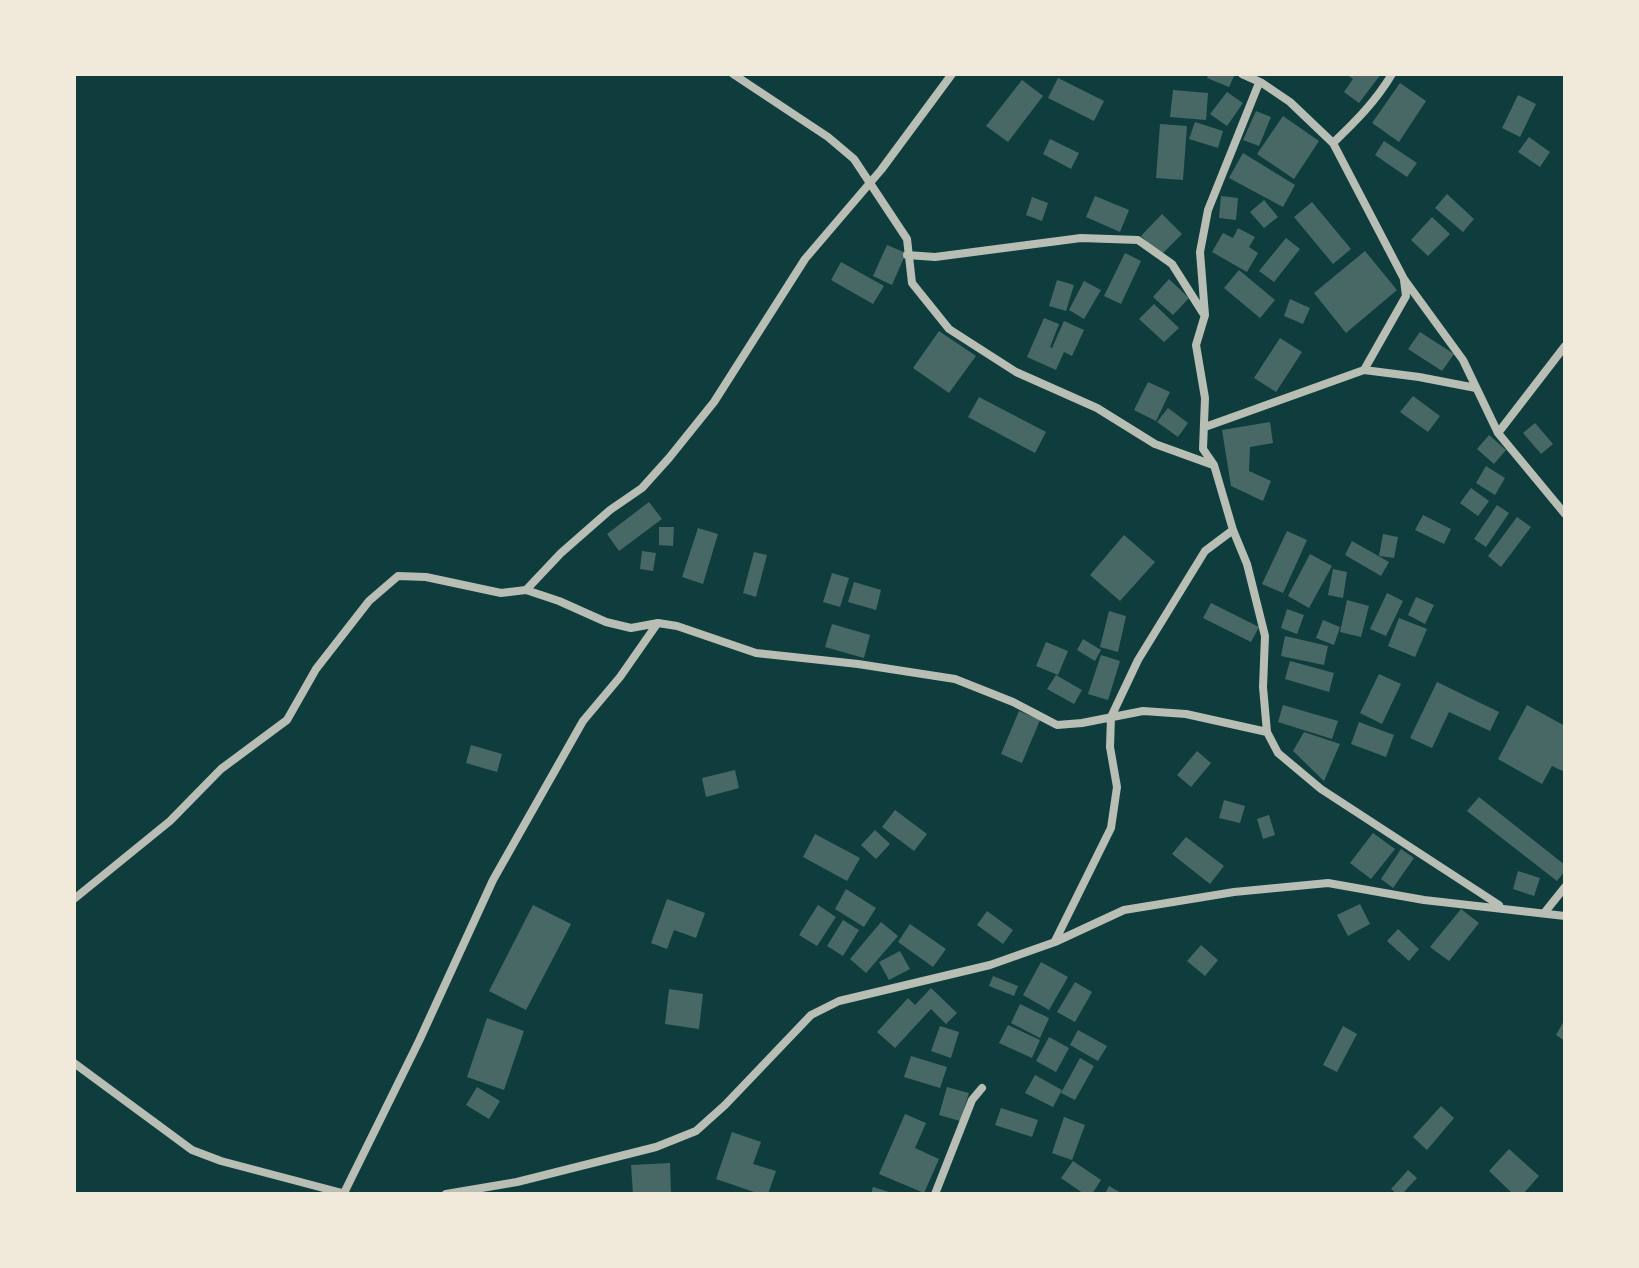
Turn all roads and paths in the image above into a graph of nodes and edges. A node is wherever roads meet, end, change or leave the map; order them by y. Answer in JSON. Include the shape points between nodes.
{"nodes":[{"id":1,"x":733,"y":74,"type":"edge"},
{"id":2,"x":952,"y":74,"type":"edge"},
{"id":3,"x":1242,"y":74,"type":"edge"},
{"id":4,"x":1392,"y":74,"type":"edge"},
{"id":5,"x":1259,"y":83,"type":"junction"},
{"id":6,"x":1333,"y":143,"type":"junction"},
{"id":7,"x":870,"y":183,"type":"junction"},
{"id":8,"x":907,"y":255,"type":"junction"},
{"id":9,"x":1404,"y":279,"type":"junction"},
{"id":10,"x":1205,"y":315,"type":"junction"},
{"id":11,"x":1565,"y":346,"type":"edge"},
{"id":12,"x":1364,"y":370,"type":"junction"},
{"id":13,"x":1476,"y":388,"type":"junction"},
{"id":14,"x":1205,"y":427,"type":"junction"},
{"id":15,"x":1498,"y":433,"type":"junction"},
{"id":16,"x":1214,"y":465,"type":"junction"},
{"id":17,"x":1565,"y":514,"type":"edge"},
{"id":18,"x":1233,"y":530,"type":"junction"},
{"id":19,"x":526,"y":590,"type":"junction"},
{"id":20,"x":658,"y":623,"type":"junction"},
{"id":21,"x":1111,"y":717,"type":"junction"},
{"id":22,"x":1267,"y":732,"type":"junction"},
{"id":23,"x":1565,"y":887,"type":"edge"},
{"id":24,"x":74,"y":899,"type":"edge"},
{"id":25,"x":1503,"y":908,"type":"junction"},
{"id":26,"x":1545,"y":912,"type":"junction"},
{"id":27,"x":1565,"y":916,"type":"edge"},
{"id":28,"x":1055,"y":942,"type":"junction"},
{"id":29,"x":74,"y":1063,"type":"edge"},
{"id":30,"x":982,"y":1088,"type":"dead end"},
{"id":31,"x":345,"y":1194,"type":"edge"},
{"id":32,"x":446,"y":1194,"type":"edge"},
{"id":33,"x":935,"y":1194,"type":"edge"}],
"edges":[{"from":1,"to":7,"type":"street","via":[[828,137],[854,159]]},
{"from":2,"to":7,"type":"street"},
{"from":3,"to":5,"type":"street"},
{"from":4,"to":6,"type":"street"},
{"from":5,"to":6,"type":"street","via":[[1290,102]]},
{"from":5,"to":10,"type":"street","via":[[1208,210],[1200,252]]},
{"from":6,"to":9,"type":"street"},
{"from":7,"to":8,"type":"street","via":[[907,239]]},
{"from":7,"to":19,"type":"street","via":[[805,259],[714,402],[669,458]]},
{"from":8,"to":10,"type":"street","via":[[935,257],[1081,238],[1138,240],[1172,264]]},
{"from":8,"to":16,"type":"street","via":[[912,283],[949,329],[1016,372],[1097,408],[1155,444]]},
{"from":9,"to":12,"type":"street","via":[[1406,296]]},
{"from":9,"to":13,"type":"street","via":[[1463,360]]},
{"from":10,"to":14,"type":"street","via":[[1196,345]]},
{"from":11,"to":15,"type":"street"},
{"from":12,"to":13,"type":"street"},
{"from":12,"to":14,"type":"street"},
{"from":13,"to":15,"type":"street"},
{"from":14,"to":16,"type":"street","via":[[1203,449]]},
{"from":15,"to":17,"type":"street"},
{"from":16,"to":18,"type":"street"},
{"from":18,"to":21,"type":"street","via":[[1205,551],[1138,660]]},
{"from":18,"to":22,"type":"street","via":[[1265,636]]},
{"from":19,"to":20,"type":"street","via":[[606,622],[631,628]]},
{"from":19,"to":24,"type":"street","via":[[501,593],[398,576],[369,601],[316,669],[287,720],[221,769],[170,821]]},
{"from":20,"to":21,"type":"street","via":[[756,653],[955,679],[1057,725]]},
{"from":20,"to":31,"type":"street","via":[[583,721],[493,880]]},
{"from":21,"to":22,"type":"street","via":[[1143,711],[1186,714]]},
{"from":21,"to":28,"type":"street","via":[[1117,787],[1111,828]]},
{"from":22,"to":25,"type":"street","via":[[1278,753],[1321,789]]},
{"from":23,"to":26,"type":"street"},
{"from":25,"to":26,"type":"street"},
{"from":25,"to":28,"type":"street","via":[[1328,883],[1124,910]]},
{"from":26,"to":27,"type":"street"},
{"from":28,"to":32,"type":"street","via":[[990,965],[839,1001],[811,1015],[696,1131],[656,1147]]},
{"from":29,"to":31,"type":"street","via":[[192,1150]]},
{"from":30,"to":33,"type":"street","via":[[972,1100]]}]}
